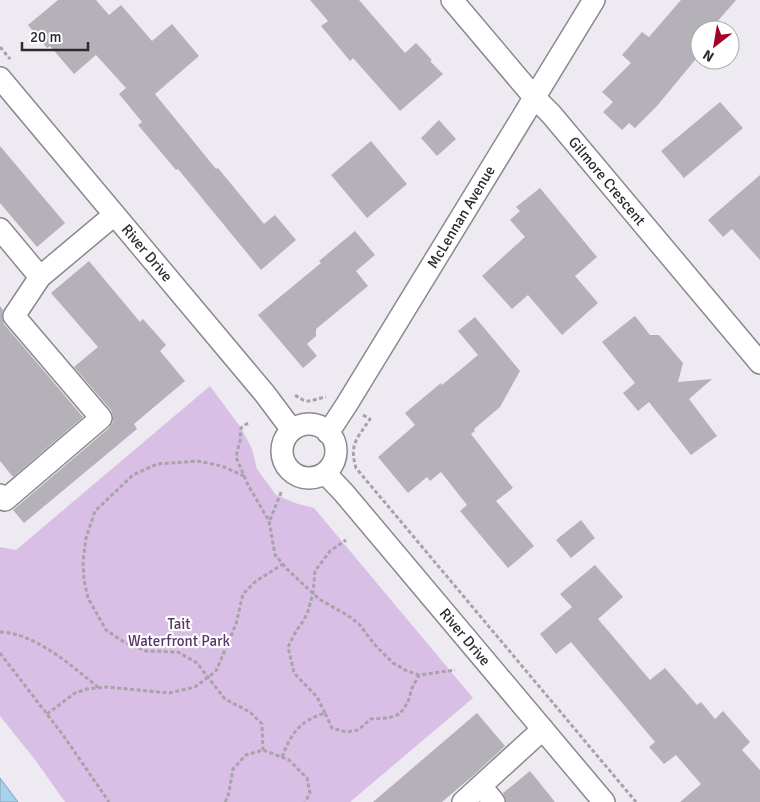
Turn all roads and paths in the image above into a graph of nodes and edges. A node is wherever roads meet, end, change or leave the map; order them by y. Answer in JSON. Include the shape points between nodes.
{"nodes":[{"id":1,"x":452,"y":0,"type":"edge"},
{"id":2,"x":594,"y":0,"type":"edge"},
{"id":3,"x":0,"y":78,"type":"edge"},
{"id":4,"x":534,"y":97,"type":"junction"},
{"id":5,"x":114,"y":215,"type":"junction"},
{"id":6,"x":0,"y":229,"type":"edge"},
{"id":7,"x":40,"y":277,"type":"junction"},
{"id":8,"x":760,"y":363,"type":"edge"},
{"id":9,"x":289,"y":388,"type":"dead end"},
{"id":10,"x":330,"y":397,"type":"dead end"},
{"id":11,"x":362,"y":414,"type":"dead end"},
{"id":12,"x":248,"y":424,"type":"dead end"},
{"id":13,"x":292,"y":430,"type":"junction"},
{"id":14,"x":328,"y":433,"type":"junction"},
{"id":15,"x":325,"y":472,"type":"junction"},
{"id":16,"x":244,"y":476,"type":"junction"},
{"id":17,"x":282,"y":490,"type":"dead end"},
{"id":18,"x":0,"y":495,"type":"edge"},
{"id":19,"x":270,"y":521,"type":"junction"},
{"id":20,"x":346,"y":540,"type":"dead end"},
{"id":21,"x":282,"y":564,"type":"junction"},
{"id":22,"x":313,"y":593,"type":"junction"},
{"id":23,"x":0,"y":632,"type":"edge"},
{"id":24,"x":0,"y":653,"type":"edge"},
{"id":25,"x":455,"y":670,"type":"dead end"},
{"id":26,"x":419,"y":675,"type":"junction"},
{"id":27,"x":208,"y":678,"type":"junction"},
{"id":28,"x":99,"y":688,"type":"junction"},
{"id":29,"x":47,"y":714,"type":"junction"},
{"id":30,"x":325,"y":714,"type":"junction"},
{"id":31,"x":543,"y":729,"type":"junction"},
{"id":32,"x":263,"y":750,"type":"junction"},
{"id":33,"x":282,"y":757,"type":"junction"},
{"id":34,"x":487,"y":794,"type":"edge"},
{"id":35,"x":109,"y":802,"type":"edge"},
{"id":36,"x":225,"y":802,"type":"edge"},
{"id":37,"x":305,"y":802,"type":"edge"},
{"id":38,"x":463,"y":802,"type":"edge"},
{"id":39,"x":604,"y":802,"type":"edge"},
{"id":40,"x":636,"y":802,"type":"edge"}],
"edges":[{"from":1,"to":4,"type":"street","name":"Gilmore Crescent"},
{"from":2,"to":4,"type":"street","name":"McLennan Avenue"},
{"from":3,"to":5,"type":"street","name":"River Drive"},
{"from":4,"to":8,"type":"street","name":"Gilmore Crescent"},
{"from":4,"to":14,"type":"street","name":"McLennan Avenue"},
{"from":5,"to":7,"type":"street"},
{"from":5,"to":13,"type":"street","name":"River Drive"},
{"from":6,"to":7,"type":"street"},
{"from":7,"to":18,"type":"street","via":[[14,316],[101,418],[4,500]]},
{"from":9,"to":10,"type":"path","via":[[306,401]]},
{"from":11,"to":40,"type":"path","via":[[370,419],[352,450],[356,468]]},
{"from":12,"to":16,"type":"path","via":[[241,428],[236,457]]},
{"from":13,"to":14,"type":"street","via":[[305,424],[322,427]]},
{"from":13,"to":15,"type":"street","via":[[282,447],[282,456],[291,472],[308,478]]},
{"from":14,"to":15,"type":"street","via":[[333,440],[335,457]]},
{"from":15,"to":31,"type":"street","name":"River Drive"},
{"from":16,"to":19,"type":"path"},
{"from":16,"to":27,"type":"path","via":[[222,466],[196,461],[157,464],[133,476],[95,512],[86,538],[84,580],[88,598],[106,630],[146,651],[178,652],[197,663]]},
{"from":17,"to":19,"type":"path"},
{"from":19,"to":21,"type":"path","via":[[275,555]]},
{"from":20,"to":22,"type":"path","via":[[330,552],[315,571]]},
{"from":21,"to":22,"type":"path"},
{"from":21,"to":27,"type":"path","via":[[243,594],[236,624],[216,671]]},
{"from":22,"to":26,"type":"path","via":[[359,624],[393,663]]},
{"from":22,"to":30,"type":"path","via":[[304,620],[288,647],[294,672],[317,697]]},
{"from":23,"to":28,"type":"path","via":[[11,632],[30,640],[62,659]]},
{"from":24,"to":29,"type":"path"},
{"from":25,"to":26,"type":"path"},
{"from":26,"to":30,"type":"path","via":[[400,714],[371,719],[358,730],[346,732],[332,728]]},
{"from":27,"to":28,"type":"path","via":[[195,687],[169,693]]},
{"from":27,"to":32,"type":"path","via":[[224,698],[250,712],[262,724]]},
{"from":28,"to":29,"type":"path","via":[[75,693]]},
{"from":29,"to":35,"type":"path"},
{"from":30,"to":33,"type":"path","via":[[312,718],[293,733]]},
{"from":31,"to":34,"type":"street"},
{"from":31,"to":39,"type":"street","name":"River Drive"},
{"from":32,"to":33,"type":"path"},
{"from":32,"to":36,"type":"path","via":[[246,755],[233,769]]},
{"from":33,"to":37,"type":"path","via":[[306,778],[310,793]]},
{"from":34,"to":38,"type":"street","via":[[469,795]]}]}
